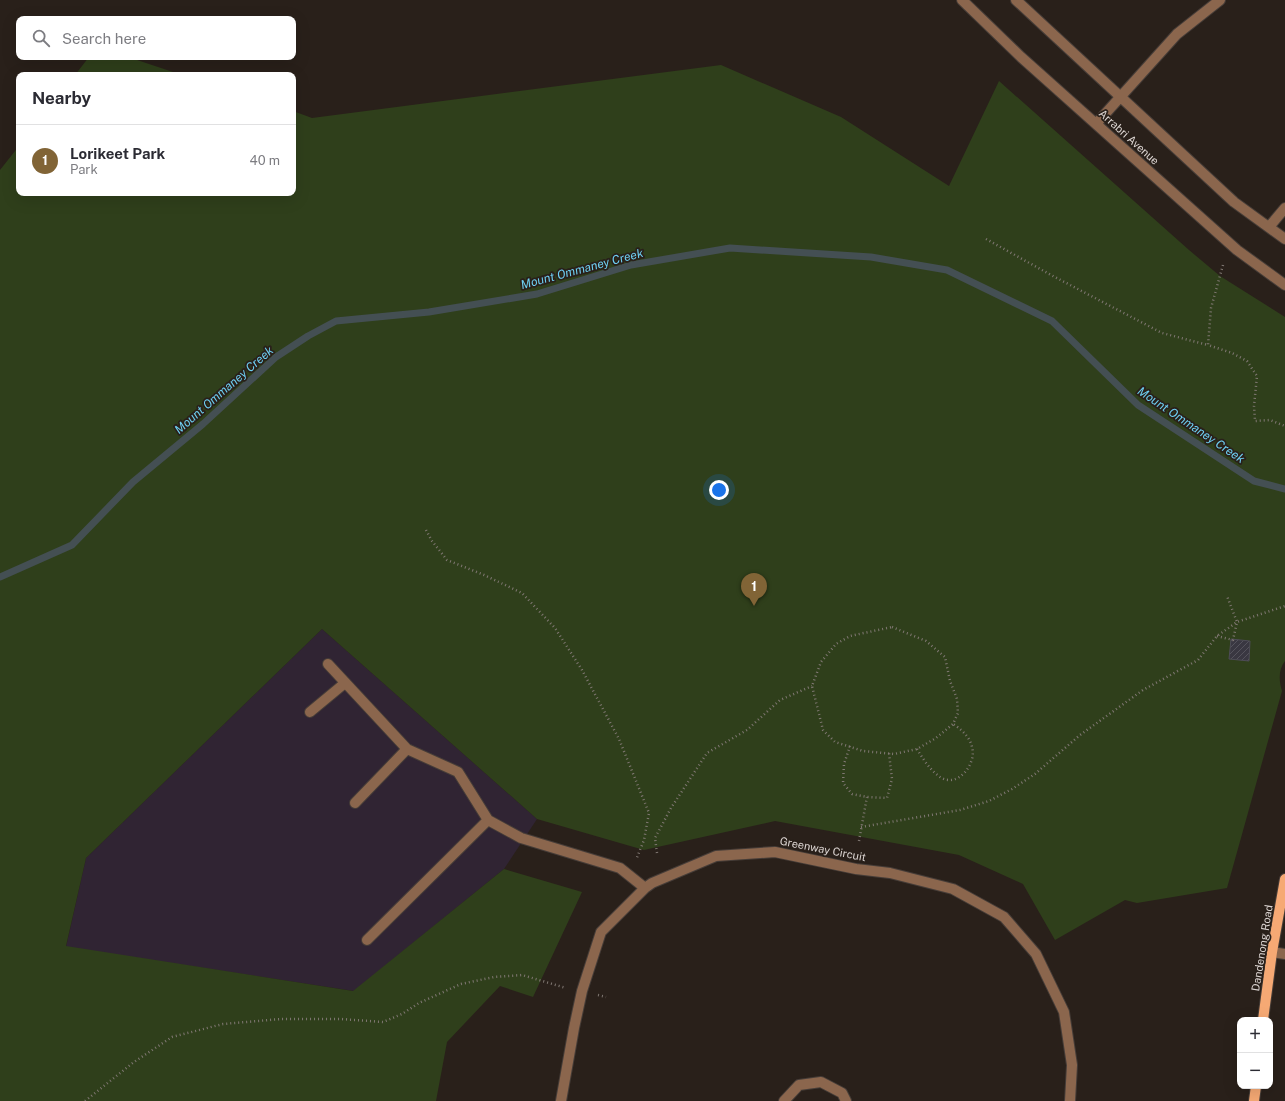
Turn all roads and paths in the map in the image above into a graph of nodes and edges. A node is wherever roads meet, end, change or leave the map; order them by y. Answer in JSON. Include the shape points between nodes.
{"nodes":[{"id":1,"x":962,"y":0,"type":"edge"},
{"id":2,"x":1016,"y":0,"type":"edge"},
{"id":3,"x":1220,"y":0,"type":"edge"},
{"id":4,"x":1121,"y":97,"type":"junction"},
{"id":5,"x":1096,"y":124,"type":"junction"},
{"id":6,"x":1285,"y":208,"type":"edge"},
{"id":7,"x":1269,"y":227,"type":"junction"},
{"id":8,"x":986,"y":239,"type":"dead end"},
{"id":9,"x":1285,"y":240,"type":"edge"},
{"id":10,"x":1223,"y":265,"type":"dead end"},
{"id":11,"x":1285,"y":285,"type":"edge"},
{"id":12,"x":1208,"y":345,"type":"junction"},
{"id":13,"x":1285,"y":426,"type":"edge"},
{"id":14,"x":426,"y":530,"type":"dead end"},
{"id":15,"x":1227,"y":596,"type":"dead end"},
{"id":16,"x":1285,"y":606,"type":"edge"},
{"id":17,"x":1237,"y":622,"type":"junction"},
{"id":18,"x":1217,"y":636,"type":"junction"},
{"id":19,"x":328,"y":664,"type":"dead end"},
{"id":20,"x":345,"y":683,"type":"junction"},
{"id":21,"x":812,"y":686,"type":"junction"},
{"id":22,"x":310,"y":712,"type":"dead end"},
{"id":23,"x":953,"y":724,"type":"junction"},
{"id":24,"x":850,"y":746,"type":"junction"},
{"id":25,"x":407,"y":749,"type":"junction"},
{"id":26,"x":917,"y":749,"type":"junction"},
{"id":27,"x":889,"y":753,"type":"junction"},
{"id":28,"x":867,"y":797,"type":"junction"},
{"id":29,"x":355,"y":804,"type":"dead end"},
{"id":30,"x":488,"y":820,"type":"junction"},
{"id":31,"x":861,"y":827,"type":"junction"},
{"id":32,"x":859,"y":841,"type":"dead end"},
{"id":33,"x":657,"y":853,"type":"dead end"},
{"id":34,"x":630,"y":876,"type":"junction"},
{"id":35,"x":1285,"y":879,"type":"edge"},
{"id":36,"x":645,"y":888,"type":"junction"},
{"id":37,"x":367,"y":940,"type":"dead end"},
{"id":38,"x":1272,"y":952,"type":"junction"},
{"id":39,"x":1285,"y":954,"type":"edge"},
{"id":40,"x":582,"y":991,"type":"junction"},
{"id":41,"x":606,"y":997,"type":"dead end"},
{"id":42,"x":1263,"y":1017,"type":"edge"},
{"id":43,"x":1256,"y":1089,"type":"edge"},
{"id":44,"x":85,"y":1101,"type":"edge"},
{"id":45,"x":561,"y":1101,"type":"edge"},
{"id":46,"x":784,"y":1101,"type":"edge"},
{"id":47,"x":846,"y":1101,"type":"edge"},
{"id":48,"x":1070,"y":1101,"type":"edge"},
{"id":49,"x":1254,"y":1101,"type":"edge"}],
"edges":[{"from":1,"to":5,"type":"street","name":"Arrabri Avenue"},
{"from":2,"to":4,"type":"street","name":"Arrabri Avenue"},
{"from":3,"to":4,"type":"street","via":[[1176,34]]},
{"from":4,"to":5,"type":"street"},
{"from":4,"to":7,"type":"street","name":"Arrabri Avenue","via":[[1234,202]]},
{"from":5,"to":11,"type":"street","name":"Arrabri Avenue","via":[[1237,250]]},
{"from":6,"to":7,"type":"street"},
{"from":7,"to":9,"type":"street","name":"Arrabri Avenue"},
{"from":8,"to":12,"type":"path","via":[[1162,333]]},
{"from":10,"to":12,"type":"path","via":[[1211,308]]},
{"from":12,"to":13,"type":"path","via":[[1248,361],[1257,376],[1255,421],[1270,420]]},
{"from":14,"to":34,"type":"path","via":[[447,560],[522,593],[555,628],[582,670],[618,739],[649,813],[644,840]]},
{"from":15,"to":17,"type":"path"},
{"from":16,"to":17,"type":"path"},
{"from":17,"to":18,"type":"path"},
{"from":17,"to":18,"type":"path","via":[[1233,640]]},
{"from":18,"to":31,"type":"path","via":[[1198,660],[1143,690],[1080,735],[1035,774],[1012,789],[989,801],[960,810]]},
{"from":19,"to":20,"type":"street"},
{"from":20,"to":22,"type":"street"},
{"from":20,"to":25,"type":"street"},
{"from":21,"to":23,"type":"path","via":[[821,662],[836,644],[850,636],[892,627],[926,641],[945,656],[957,699],[958,713]]},
{"from":21,"to":24,"type":"path","via":[[823,730],[836,742]]},
{"from":21,"to":33,"type":"path","via":[[780,700],[747,730],[707,753],[671,808],[655,838]]},
{"from":23,"to":26,"type":"path"},
{"from":23,"to":26,"type":"path","via":[[963,730],[972,747],[973,760],[964,774],[954,780],[942,779],[931,770]]},
{"from":24,"to":27,"type":"path","via":[[863,751]]},
{"from":24,"to":28,"type":"path","via":[[844,764],[843,783],[852,794]]},
{"from":25,"to":29,"type":"street"},
{"from":25,"to":30,"type":"street","via":[[458,772]]},
{"from":26,"to":27,"type":"path"},
{"from":27,"to":28,"type":"path","via":[[892,779],[887,798]]},
{"from":28,"to":31,"type":"path"},
{"from":30,"to":34,"type":"street","via":[[521,838],[620,868]]},
{"from":30,"to":37,"type":"street"},
{"from":31,"to":32,"type":"path"},
{"from":34,"to":36,"type":"street"},
{"from":35,"to":38,"type":"main road","name":"Dandenong Road"},
{"from":36,"to":40,"type":"street","name":"Greenway Circuit","via":[[601,932]]},
{"from":36,"to":48,"type":"street","name":"Greenway Circuit","via":[[716,856],[775,852],[953,889],[1004,917],[1036,954],[1064,1012],[1072,1065]]},
{"from":38,"to":39,"type":"street"},
{"from":38,"to":42,"type":"main road","name":"Dandenong Road"},
{"from":40,"to":41,"type":"path"},
{"from":40,"to":44,"type":"path","via":[[555,986],[522,975],[494,977],[461,984],[383,1022],[341,1018],[281,1019],[223,1024],[172,1037],[134,1062]]},
{"from":40,"to":45,"type":"street","name":"Greenway Circuit"},
{"from":43,"to":49,"type":"main road"},
{"from":46,"to":47,"type":"street","via":[[799,1085],[821,1082],[842,1093]]}]}
